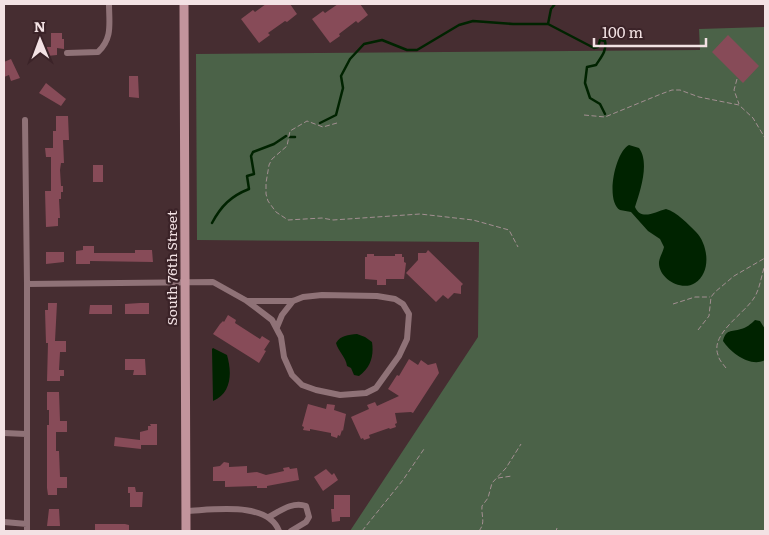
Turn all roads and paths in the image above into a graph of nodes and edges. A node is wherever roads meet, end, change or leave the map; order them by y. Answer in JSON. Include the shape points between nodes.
{"nodes":[{"id":1,"x":109,"y":4,"type":"edge"},
{"id":2,"x":184,"y":4,"type":"edge"},
{"id":3,"x":67,"y":53,"type":"dead end"},
{"id":4,"x":737,"y":79,"type":"dead end"},
{"id":5,"x":739,"y":105,"type":"junction"},
{"id":6,"x":584,"y":115,"type":"dead end"},
{"id":7,"x":25,"y":120,"type":"dead end"},
{"id":8,"x":337,"y":123,"type":"dead end"},
{"id":9,"x":765,"y":138,"type":"edge"},
{"id":10,"x":518,"y":246,"type":"dead end"},
{"id":11,"x":765,"y":258,"type":"edge"},
{"id":12,"x":765,"y":265,"type":"edge"},
{"id":13,"x":186,"y":282,"type":"junction"},
{"id":14,"x":28,"y":284,"type":"junction"},
{"id":15,"x":711,"y":297,"type":"junction"},
{"id":16,"x":247,"y":300,"type":"junction"},
{"id":17,"x":293,"y":301,"type":"junction"},
{"id":18,"x":672,"y":304,"type":"dead end"},
{"id":19,"x":277,"y":327,"type":"junction"},
{"id":20,"x":698,"y":330,"type":"dead end"},
{"id":21,"x":726,"y":368,"type":"dead end"},
{"id":22,"x":4,"y":433,"type":"edge"},
{"id":23,"x":26,"y":434,"type":"junction"},
{"id":24,"x":522,"y":444,"type":"dead end"},
{"id":25,"x":424,"y":449,"type":"dead end"},
{"id":26,"x":512,"y":476,"type":"dead end"},
{"id":27,"x":495,"y":478,"type":"junction"},
{"id":28,"x":186,"y":511,"type":"junction"},
{"id":29,"x":269,"y":517,"type":"junction"},
{"id":30,"x":4,"y":522,"type":"edge"},
{"id":31,"x":27,"y":528,"type":"edge"},
{"id":32,"x":557,"y":528,"type":"dead end"},
{"id":33,"x":186,"y":531,"type":"edge"},
{"id":34,"x":280,"y":531,"type":"edge"},
{"id":35,"x":291,"y":531,"type":"edge"},
{"id":36,"x":362,"y":531,"type":"edge"},
{"id":37,"x":480,"y":531,"type":"edge"},
{"id":38,"x":556,"y":531,"type":"edge"}],
"edges":[{"from":1,"to":3,"type":"street","via":[[106,44],[98,52]]},
{"from":2,"to":13,"type":"main road","name":"South 76th Street"},
{"from":4,"to":5,"type":"path","via":[[734,90]]},
{"from":5,"to":6,"type":"path","via":[[672,90],[605,117]]},
{"from":5,"to":9,"type":"path","via":[[753,118]]},
{"from":7,"to":14,"type":"street"},
{"from":8,"to":10,"type":"path","via":[[323,128],[312,122],[303,122],[290,131],[287,146],[272,159],[266,174],[266,194],[272,208],[282,217],[301,221],[420,214],[450,217],[504,228]]},
{"from":11,"to":15,"type":"path","via":[[734,276]]},
{"from":12,"to":21,"type":"path","via":[[755,297],[722,332],[718,341],[717,354]]},
{"from":13,"to":14,"type":"street"},
{"from":13,"to":16,"type":"street","via":[[212,282]]},
{"from":13,"to":28,"type":"main road","name":"South 76th Street"},
{"from":14,"to":23,"type":"street"},
{"from":15,"to":18,"type":"path","via":[[695,297]]},
{"from":15,"to":20,"type":"path","via":[[709,316]]},
{"from":16,"to":17,"type":"street"},
{"from":16,"to":19,"type":"street"},
{"from":17,"to":19,"type":"street"},
{"from":17,"to":19,"type":"street","via":[[322,295],[395,299],[404,304],[409,314],[407,339],[376,388],[366,393],[340,395],[302,385],[292,375]]},
{"from":22,"to":23,"type":"street"},
{"from":23,"to":31,"type":"street"},
{"from":24,"to":27,"type":"path"},
{"from":25,"to":36,"type":"path"},
{"from":26,"to":27,"type":"path"},
{"from":27,"to":37,"type":"path","via":[[482,506],[484,521]]},
{"from":28,"to":29,"type":"street","via":[[254,511]]},
{"from":28,"to":33,"type":"main road","name":"South 76th Street"},
{"from":29,"to":34,"type":"street"},
{"from":29,"to":35,"type":"street","via":[[292,505],[306,506],[309,517],[306,522]]},
{"from":30,"to":31,"type":"street"},
{"from":32,"to":38,"type":"path"}]}
